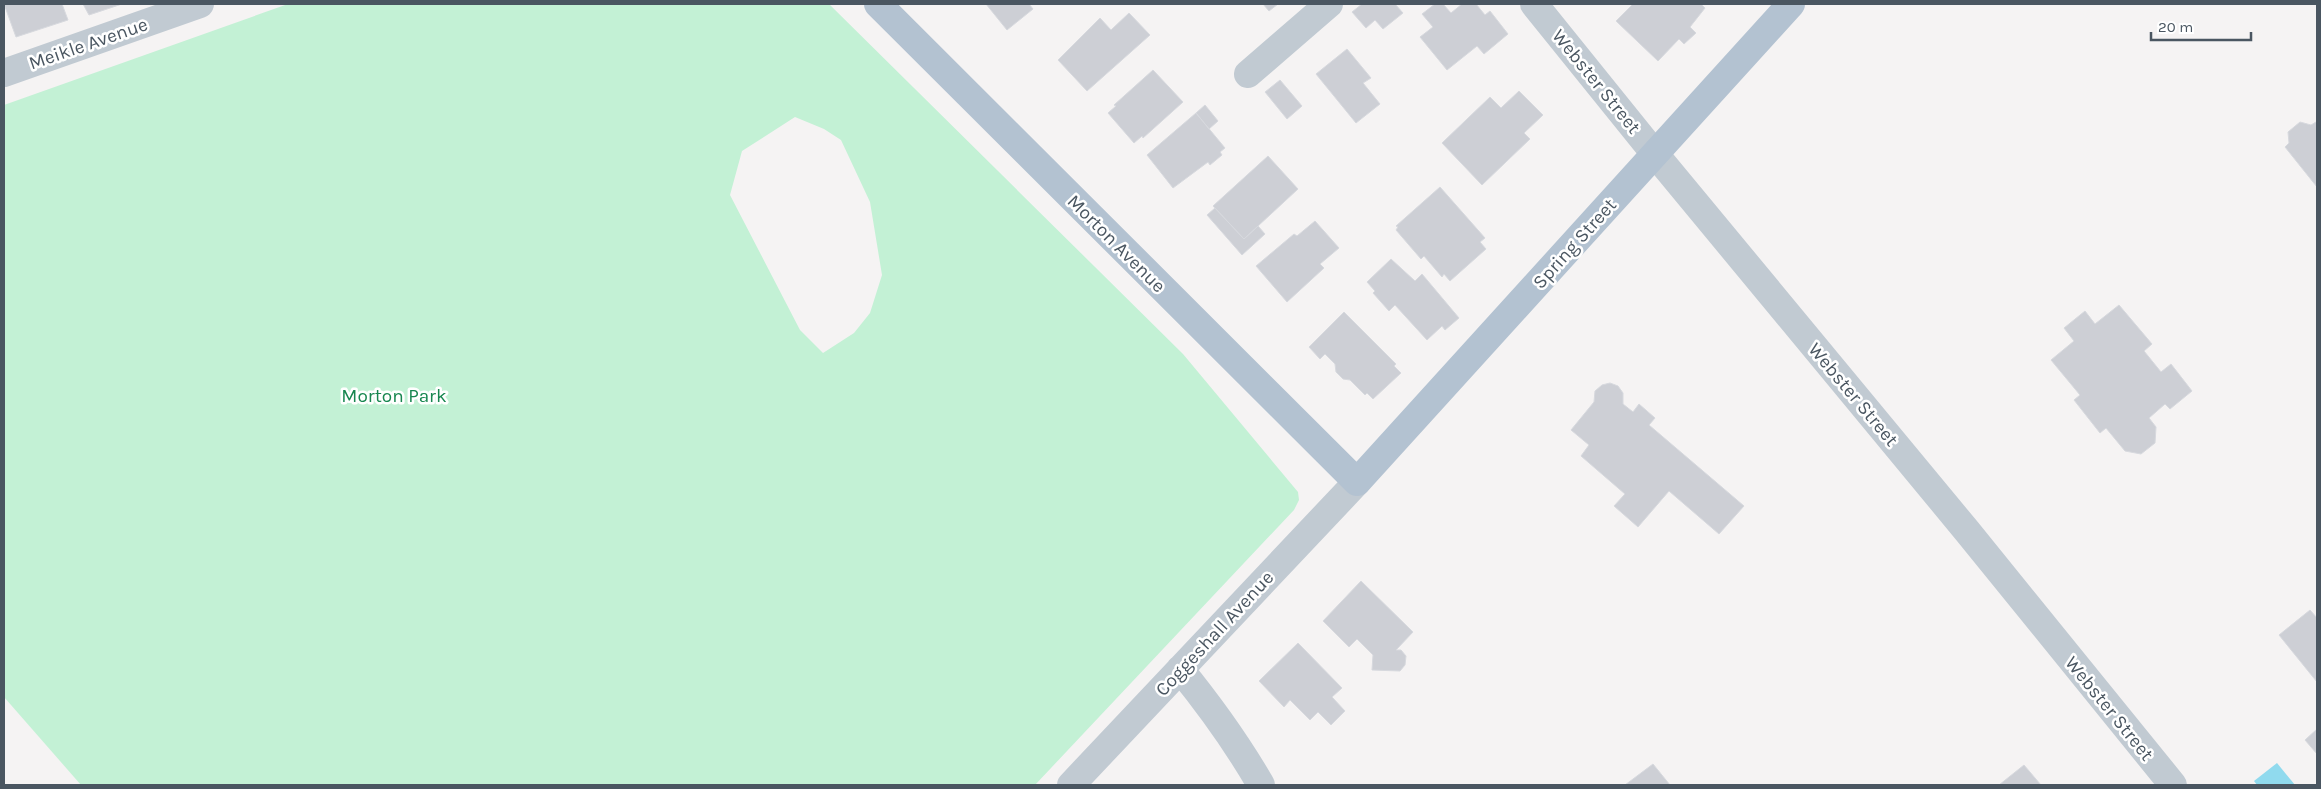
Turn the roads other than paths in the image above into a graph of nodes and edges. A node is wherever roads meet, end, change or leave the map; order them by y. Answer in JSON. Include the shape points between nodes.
{"nodes":[{"id":1,"x":200,"y":4,"type":"edge"},
{"id":2,"x":878,"y":4,"type":"edge"},
{"id":3,"x":1329,"y":4,"type":"edge"},
{"id":4,"x":1534,"y":4,"type":"edge"},
{"id":5,"x":1790,"y":4,"type":"edge"},
{"id":6,"x":4,"y":73,"type":"edge"},
{"id":7,"x":1248,"y":74,"type":"dead end"},
{"id":8,"x":1655,"y":154,"type":"junction"},
{"id":9,"x":1357,"y":482,"type":"junction"},
{"id":10,"x":1180,"y":669,"type":"junction"},
{"id":11,"x":1070,"y":785,"type":"edge"},
{"id":12,"x":1261,"y":785,"type":"edge"},
{"id":13,"x":2173,"y":785,"type":"edge"}],
"edges":[{"from":1,"to":6,"type":"street","name":"Meikle Avenue"},
{"from":2,"to":9,"type":"main road","name":"Morton Avenue"},
{"from":3,"to":7,"type":"street"},
{"from":4,"to":8,"type":"street","name":"Webster Street"},
{"from":5,"to":8,"type":"main road","name":"Spring Street"},
{"from":8,"to":9,"type":"main road","name":"Spring Street"},
{"from":8,"to":13,"type":"street","name":"Webster Street","via":[[1967,530]]},
{"from":9,"to":10,"type":"street","name":"Coggeshall Avenue"},
{"from":10,"to":11,"type":"street","name":"Coggeshall Avenue"},
{"from":10,"to":12,"type":"street","via":[[1213,710]]}]}
